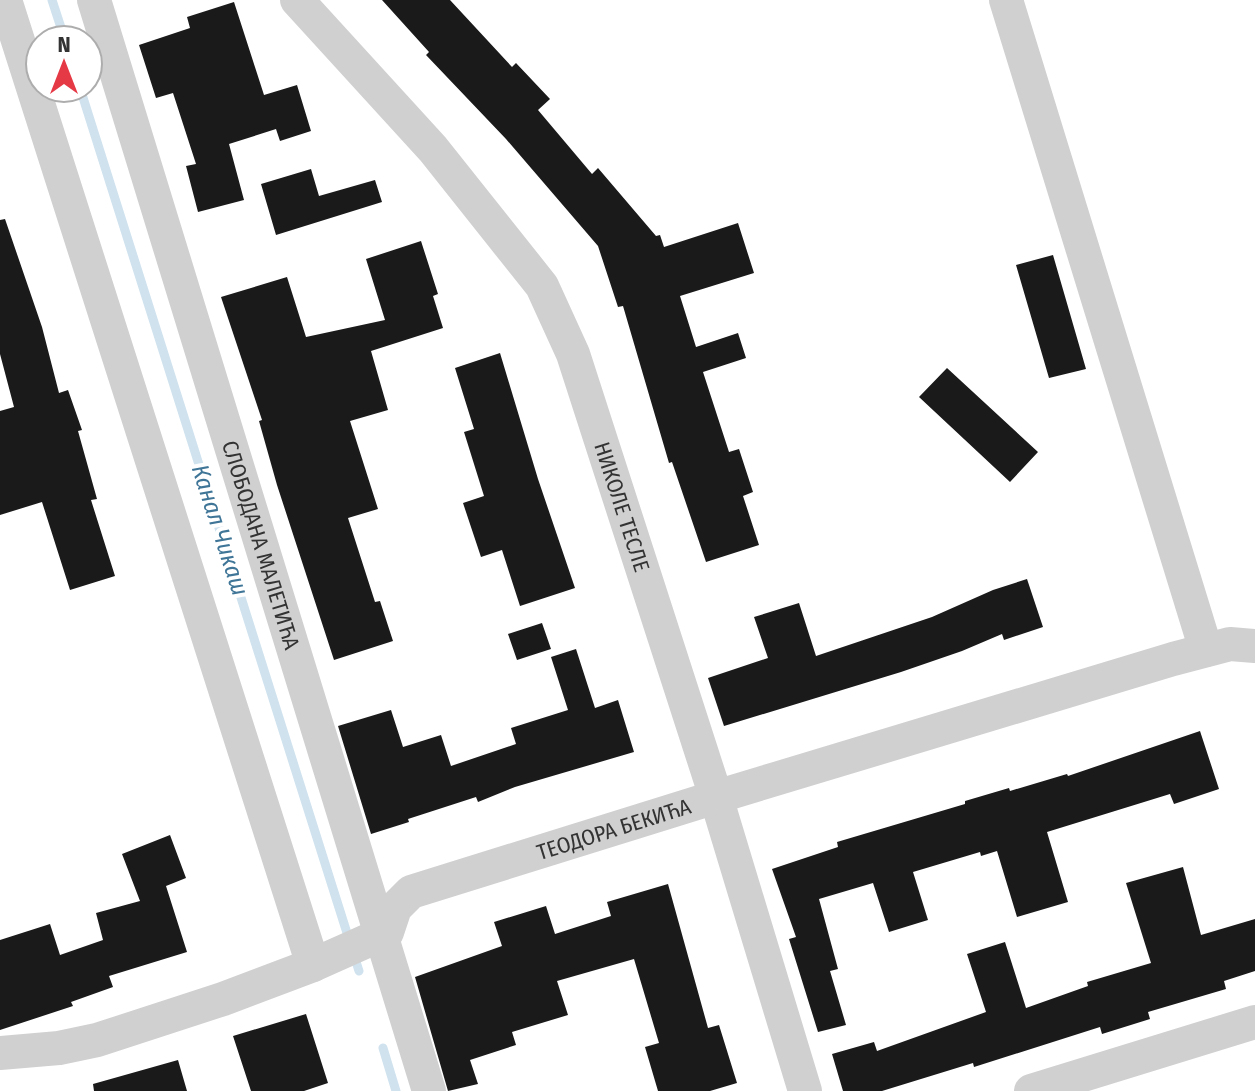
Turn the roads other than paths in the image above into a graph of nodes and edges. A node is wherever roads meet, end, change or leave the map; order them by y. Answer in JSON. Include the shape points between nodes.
{"nodes":[{"id":1,"x":5,"y":0,"type":"edge"},
{"id":2,"x":94,"y":0,"type":"edge"},
{"id":3,"x":297,"y":0,"type":"edge"},
{"id":4,"x":1006,"y":0,"type":"edge"},
{"id":5,"x":1255,"y":646,"type":"edge"},
{"id":6,"x":1206,"y":650,"type":"junction"},
{"id":7,"x":716,"y":797,"type":"junction"},
{"id":8,"x":377,"y":936,"type":"junction"},
{"id":9,"x":319,"y":962,"type":"junction"},
{"id":10,"x":1255,"y":1022,"type":"edge"},
{"id":11,"x":0,"y":1053,"type":"edge"},
{"id":12,"x":429,"y":1091,"type":"edge"},
{"id":13,"x":805,"y":1091,"type":"edge"},
{"id":14,"x":1031,"y":1091,"type":"edge"}],
"edges":[{"from":1,"to":9,"type":"street"},
{"from":2,"to":8,"type":"street","name":"СЛОБОДАНА МАЛЕТИЋА"},
{"from":3,"to":7,"type":"street","name":"НИКОЛЕ ТЕСЛЕ","via":[[433,149],[542,286],[573,354]]},
{"from":4,"to":6,"type":"street"},
{"from":5,"to":6,"type":"street","name":"ТЕОДОРА БЕКИЋА","via":[[1230,644]]},
{"from":6,"to":7,"type":"street","name":"ТЕОДОРА БЕКИЋА"},
{"from":7,"to":8,"type":"street","name":"ТЕОДОРА БЕКИЋА","via":[[411,892],[395,908],[389,929]]},
{"from":7,"to":13,"type":"street","name":"НИКОЛЕ ТЕСЛЕ"},
{"from":8,"to":9,"type":"street"},
{"from":8,"to":12,"type":"street","name":"СЛОБОДАНА МАЛЕТИЋА"},
{"from":9,"to":11,"type":"street","via":[[97,1040]]},
{"from":10,"to":14,"type":"street"}]}
